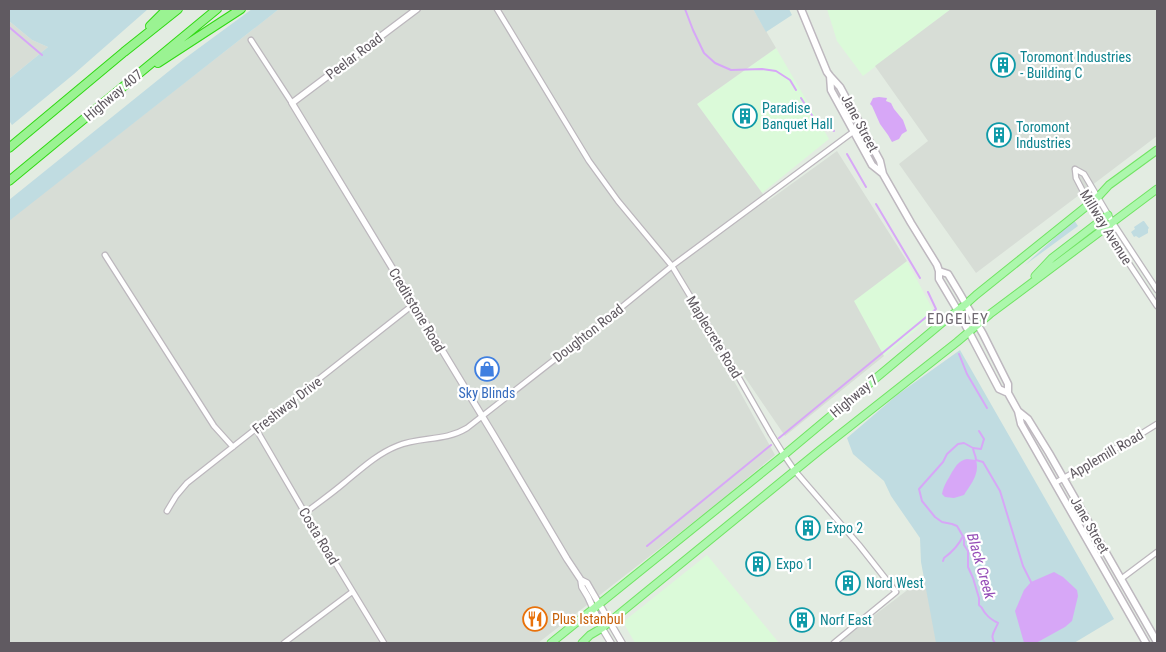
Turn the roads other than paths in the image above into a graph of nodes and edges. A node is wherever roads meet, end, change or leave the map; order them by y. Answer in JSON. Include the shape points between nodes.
{"nodes":[{"id":1,"x":167,"y":9,"type":"edge"},
{"id":2,"x":178,"y":9,"type":"edge"},
{"id":3,"x":217,"y":9,"type":"edge"},
{"id":4,"x":241,"y":9,"type":"edge"},
{"id":5,"x":417,"y":9,"type":"edge"},
{"id":6,"x":497,"y":9,"type":"edge"},
{"id":7,"x":801,"y":9,"type":"edge"},
{"id":8,"x":251,"y":40,"type":"dead end"},
{"id":9,"x":124,"y":52,"type":"junction"},
{"id":10,"x":830,"y":76,"type":"junction"},
{"id":11,"x":123,"y":86,"type":"junction"},
{"id":12,"x":292,"y":103,"type":"junction"},
{"id":13,"x":861,"y":126,"type":"junction"},
{"id":14,"x":854,"y":131,"type":"junction"},
{"id":15,"x":9,"y":148,"type":"edge"},
{"id":16,"x":1157,"y":150,"type":"edge"},
{"id":17,"x":883,"y":174,"type":"junction"},
{"id":18,"x":9,"y":181,"type":"edge"},
{"id":19,"x":1157,"y":189,"type":"edge"},
{"id":20,"x":1098,"y":197,"type":"junction"},
{"id":21,"x":1089,"y":203,"type":"junction"},
{"id":22,"x":1108,"y":215,"type":"junction"},
{"id":23,"x":1100,"y":221,"type":"junction"},
{"id":24,"x":1113,"y":223,"type":"junction"},
{"id":25,"x":1105,"y":229,"type":"junction"},
{"id":26,"x":105,"y":255,"type":"dead end"},
{"id":27,"x":672,"y":266,"type":"junction"},
{"id":28,"x":939,"y":271,"type":"junction"},
{"id":29,"x":1024,"y":288,"type":"junction"},
{"id":30,"x":1157,"y":290,"type":"edge"},
{"id":31,"x":414,"y":304,"type":"junction"},
{"id":32,"x":966,"y":304,"type":"junction"},
{"id":33,"x":1157,"y":306,"type":"edge"},
{"id":34,"x":958,"y":311,"type":"junction"},
{"id":35,"x":978,"y":325,"type":"junction"},
{"id":36,"x":969,"y":332,"type":"junction"},
{"id":37,"x":1008,"y":393,"type":"junction"},
{"id":38,"x":1018,"y":411,"type":"junction"},
{"id":39,"x":482,"y":416,"type":"junction"},
{"id":40,"x":1157,"y":424,"type":"edge"},
{"id":41,"x":256,"y":428,"type":"junction"},
{"id":42,"x":233,"y":447,"type":"junction"},
{"id":43,"x":784,"y":454,"type":"junction"},
{"id":44,"x":795,"y":471,"type":"junction"},
{"id":45,"x":1063,"y":478,"type":"junction"},
{"id":46,"x":1055,"y":483,"type":"junction"},
{"id":47,"x":167,"y":511,"type":"dead end"},
{"id":48,"x":305,"y":514,"type":"junction"},
{"id":49,"x":1157,"y":552,"type":"edge"},
{"id":50,"x":1121,"y":579,"type":"junction"},
{"id":51,"x":352,"y":592,"type":"junction"},
{"id":52,"x":596,"y":606,"type":"junction"},
{"id":53,"x":610,"y":621,"type":"junction"},
{"id":54,"x":602,"y":628,"type":"junction"},
{"id":55,"x":1157,"y":642,"type":"edge"},
{"id":56,"x":284,"y":643,"type":"edge"},
{"id":57,"x":384,"y":643,"type":"edge"},
{"id":58,"x":551,"y":643,"type":"edge"},
{"id":59,"x":582,"y":643,"type":"edge"},
{"id":60,"x":611,"y":643,"type":"edge"},
{"id":61,"x":622,"y":643,"type":"edge"},
{"id":62,"x":834,"y":643,"type":"edge"},
{"id":63,"x":1146,"y":643,"type":"edge"}],
"edges":[{"from":1,"to":9,"type":"highway"},
{"from":2,"to":9,"type":"highway","name":"Highway 407"},
{"from":3,"to":11,"type":"highway","name":"Highway 407"},
{"from":4,"to":11,"type":"highway"},
{"from":5,"to":12,"type":"street","name":"Peelar Road"},
{"from":6,"to":27,"type":"street","name":"Maplecrete Road","via":[[589,161]]},
{"from":7,"to":10,"type":"main road","name":"Jane Street"},
{"from":8,"to":12,"type":"street","name":"Creditstone Road"},
{"from":9,"to":15,"type":"highway","name":"Highway 407"},
{"from":10,"to":13,"type":"main road","name":"Jane Street","via":[[840,87]]},
{"from":10,"to":14,"type":"main road","name":"Jane Street","via":[[831,90]]},
{"from":11,"to":18,"type":"highway","name":"Highway 407"},
{"from":12,"to":31,"type":"street","name":"Creditstone Road"},
{"from":13,"to":14,"type":"street","name":"Doughton Road"},
{"from":13,"to":17,"type":"main road","name":"Jane Street","via":[[880,161]]},
{"from":14,"to":17,"type":"main road","name":"Jane Street","via":[[872,165]]},
{"from":14,"to":27,"type":"street","name":"Doughton Road"},
{"from":16,"to":20,"type":"main road","name":"Highway 7"},
{"from":17,"to":28,"type":"main road","name":"Jane Street"},
{"from":19,"to":24,"type":"main road","name":"Highway 7"},
{"from":20,"to":21,"type":"main road","name":"Highway 7"},
{"from":20,"to":21,"type":"street","name":"Millway Avenue","via":[[1084,174],[1075,169],[1076,178]]},
{"from":20,"to":22,"type":"street","name":"Millway Avenue"},
{"from":21,"to":23,"type":"street","name":"Millway Avenue"},
{"from":21,"to":32,"type":"main road","name":"Highway 7"},
{"from":22,"to":23,"type":"main road"},
{"from":22,"to":24,"type":"street","name":"Millway Avenue"},
{"from":23,"to":25,"type":"street","name":"Millway Avenue"},
{"from":23,"to":29,"type":"main road","via":[[1052,258]]},
{"from":24,"to":25,"type":"main road","name":"Highway 7"},
{"from":24,"to":30,"type":"street","name":"Millway Avenue"},
{"from":25,"to":29,"type":"main road","name":"Highway 7"},
{"from":25,"to":33,"type":"street","name":"Millway Avenue"},
{"from":26,"to":42,"type":"street","via":[[214,426]]},
{"from":27,"to":39,"type":"street","name":"Doughton Road"},
{"from":27,"to":43,"type":"street","name":"Maplecrete Road"},
{"from":28,"to":32,"type":"main road","name":"Jane Street","via":[[948,274]]},
{"from":28,"to":34,"type":"main road","name":"Jane Street","via":[[939,279]]},
{"from":29,"to":35,"type":"main road","name":"Highway 7"},
{"from":31,"to":39,"type":"street","name":"Creditstone Road"},
{"from":31,"to":41,"type":"street","name":"Freshway Drive"},
{"from":32,"to":34,"type":"main road","name":"Highway 7"},
{"from":32,"to":35,"type":"main road","name":"Jane Street"},
{"from":34,"to":36,"type":"main road","name":"Jane Street"},
{"from":34,"to":43,"type":"main road","name":"Highway 7"},
{"from":35,"to":36,"type":"main road","name":"Highway 7"},
{"from":35,"to":37,"type":"main road","name":"Jane Street","via":[[1008,384]]},
{"from":36,"to":37,"type":"main road","name":"Jane Street","via":[[1000,389]]},
{"from":36,"to":44,"type":"main road","name":"Highway 7"},
{"from":37,"to":38,"type":"main road","name":"Jane Street"},
{"from":38,"to":45,"type":"main road","name":"Jane Street","via":[[1028,419]]},
{"from":38,"to":46,"type":"main road","name":"Jane Street","via":[[1021,424]]},
{"from":39,"to":48,"type":"street","name":"Doughton Road","via":[[454,435],[395,446],[374,458]]},
{"from":39,"to":52,"type":"street","name":"Creditstone Road","via":[[567,559],[581,580],[587,583]]},
{"from":40,"to":45,"type":"street","name":"Applemill Road"},
{"from":41,"to":42,"type":"street","name":"Freshway Drive"},
{"from":41,"to":48,"type":"street","name":"Costa Road"},
{"from":42,"to":47,"type":"street","name":"Freshway Drive","via":[[187,483]]},
{"from":43,"to":44,"type":"street","name":"Maplecrete Road"},
{"from":43,"to":52,"type":"main road","name":"Highway 7"},
{"from":44,"to":53,"type":"main road","name":"Highway 7"},
{"from":44,"to":62,"type":"street","name":"Maplecrete Road","via":[[896,592]]},
{"from":45,"to":46,"type":"street","name":"Applemill Road"},
{"from":45,"to":50,"type":"main road","name":"Jane Street"},
{"from":46,"to":63,"type":"main road","name":"Jane Street"},
{"from":48,"to":51,"type":"street","name":"Costa Road"},
{"from":49,"to":50,"type":"street"},
{"from":50,"to":55,"type":"main road","name":"Jane Street"},
{"from":51,"to":56,"type":"street"},
{"from":51,"to":57,"type":"street","name":"Costa Road"},
{"from":52,"to":53,"type":"street","name":"Creditstone Road"},
{"from":52,"to":54,"type":"street","name":"Creditstone Road"},
{"from":52,"to":58,"type":"main road","name":"Highway 7"},
{"from":53,"to":54,"type":"main road","name":"Highway 7"},
{"from":53,"to":61,"type":"street","name":"Creditstone Road"},
{"from":54,"to":59,"type":"main road","name":"Highway 7"},
{"from":54,"to":60,"type":"street","name":"Creditstone Road"}]}
